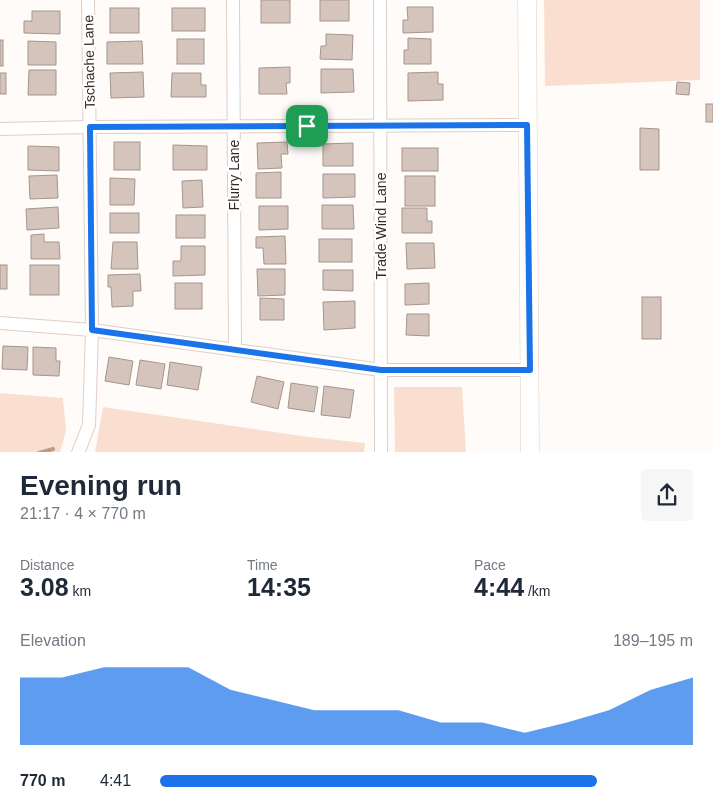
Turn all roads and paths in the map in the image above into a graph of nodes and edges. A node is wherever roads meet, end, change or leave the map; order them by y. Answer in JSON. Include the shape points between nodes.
{"nodes":[{"id":1,"x":88,"y":0,"type":"edge"},
{"id":2,"x":233,"y":0,"type":"edge"},
{"id":3,"x":380,"y":0,"type":"edge"},
{"id":4,"x":527,"y":0,"type":"edge"},
{"id":5,"x":527,"y":125,"type":"junction"},
{"id":6,"x":234,"y":126,"type":"junction"},
{"id":7,"x":380,"y":126,"type":"junction"},
{"id":8,"x":90,"y":127,"type":"junction"},
{"id":9,"x":0,"y":130,"type":"edge"},
{"id":10,"x":0,"y":323,"type":"edge"},
{"id":11,"x":92,"y":330,"type":"junction"},
{"id":12,"x":235,"y":350,"type":"junction"},
{"id":13,"x":381,"y":370,"type":"junction"},
{"id":14,"x":530,"y":370,"type":"junction"},
{"id":15,"x":78,"y":452,"type":"edge"},
{"id":16,"x":381,"y":452,"type":"edge"},
{"id":17,"x":530,"y":452,"type":"edge"}],
"edges":[{"from":1,"to":8,"type":"street","name":"Tschache Lane"},
{"from":2,"to":6,"type":"street","name":"Flurry Lane"},
{"from":3,"to":7,"type":"street","name":"Trade Wind Lane"},
{"from":4,"to":5,"type":"main road"},
{"from":5,"to":7,"type":"street"},
{"from":5,"to":14,"type":"main road"},
{"from":6,"to":7,"type":"street"},
{"from":6,"to":8,"type":"street"},
{"from":6,"to":12,"type":"street","name":"Flurry Lane"},
{"from":7,"to":13,"type":"street","name":"Trade Wind Lane"},
{"from":8,"to":9,"type":"street"},
{"from":8,"to":11,"type":"street","name":"Tschache Lane"},
{"from":10,"to":11,"type":"street"},
{"from":11,"to":12,"type":"street"},
{"from":11,"to":15,"type":"street","name":"Tschache Lane","via":[[89,425]]},
{"from":12,"to":13,"type":"street"},
{"from":13,"to":14,"type":"street"},
{"from":13,"to":16,"type":"street","name":"Trade Wind Lane"},
{"from":14,"to":17,"type":"main road"}]}
